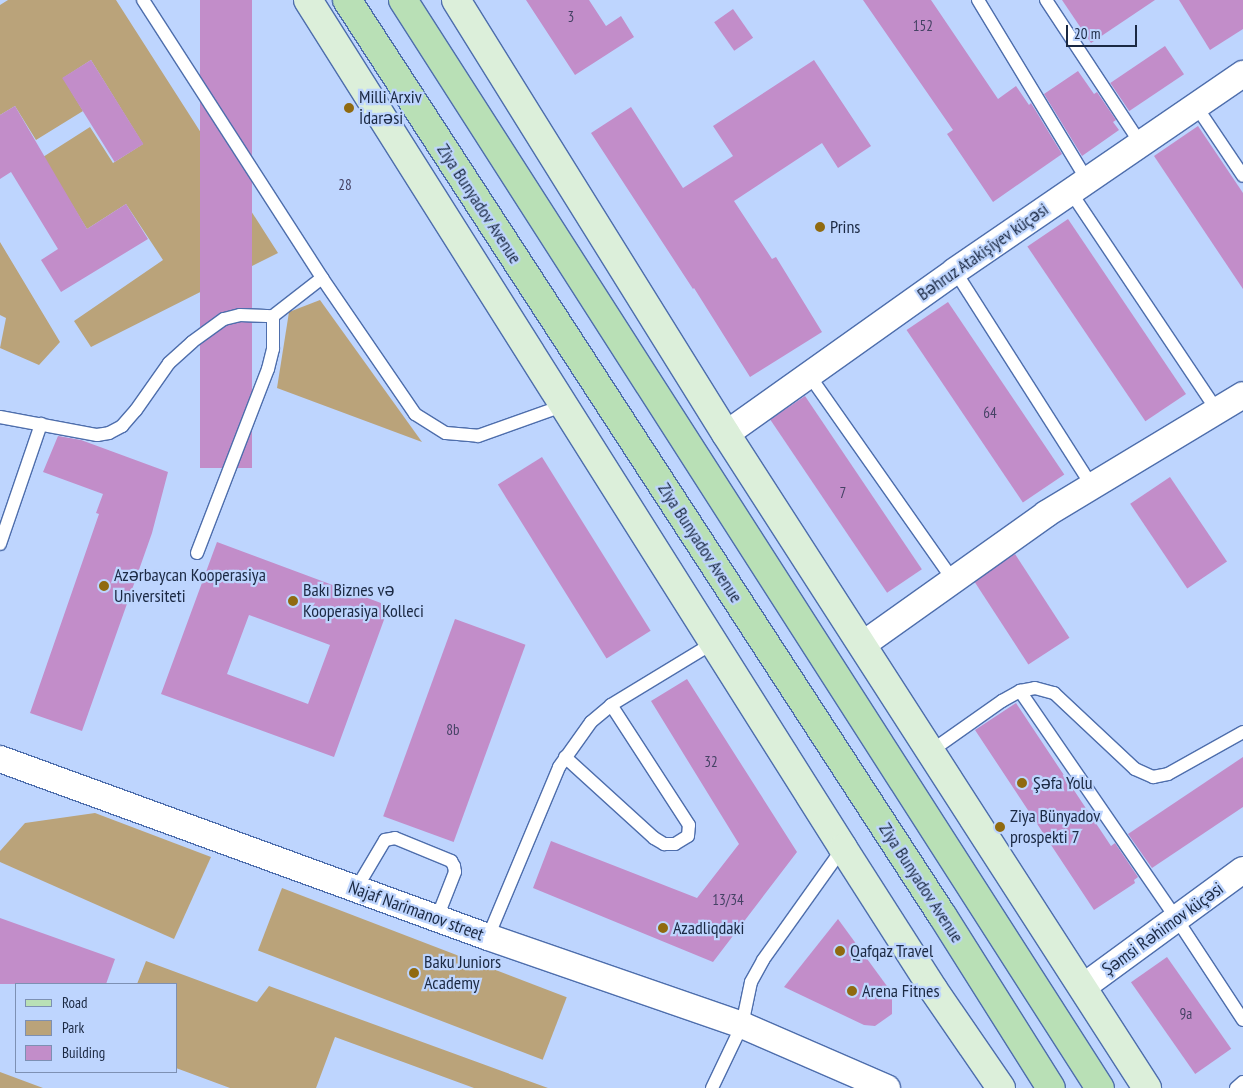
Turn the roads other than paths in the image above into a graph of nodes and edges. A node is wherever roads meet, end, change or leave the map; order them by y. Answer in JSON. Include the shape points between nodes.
{"nodes":[{"id":1,"x":143,"y":0,"type":"edge"},
{"id":2,"x":308,"y":0,"type":"edge"},
{"id":3,"x":347,"y":0,"type":"edge"},
{"id":4,"x":403,"y":0,"type":"edge"},
{"id":5,"x":456,"y":0,"type":"edge"},
{"id":6,"x":978,"y":0,"type":"edge"},
{"id":7,"x":1046,"y":0,"type":"edge"},
{"id":8,"x":1243,"y":74,"type":"edge"},
{"id":9,"x":1196,"y":106,"type":"junction"},
{"id":10,"x":1141,"y":144,"type":"junction"},
{"id":11,"x":1243,"y":176,"type":"edge"},
{"id":12,"x":1079,"y":186,"type":"junction"},
{"id":13,"x":955,"y":271,"type":"junction"},
{"id":14,"x":322,"y":278,"type":"junction"},
{"id":15,"x":273,"y":316,"type":"junction"},
{"id":16,"x":809,"y":375,"type":"junction"},
{"id":17,"x":1243,"y":395,"type":"edge"},
{"id":18,"x":565,"y":405,"type":"junction"},
{"id":19,"x":1217,"y":410,"type":"junction"},
{"id":20,"x":0,"y":417,"type":"edge"},
{"id":21,"x":41,"y":424,"type":"junction"},
{"id":22,"x":726,"y":434,"type":"junction"},
{"id":23,"x":1092,"y":486,"type":"junction"},
{"id":24,"x":0,"y":544,"type":"edge"},
{"id":25,"x":197,"y":553,"type":"dead end"},
{"id":26,"x":953,"y":580,"type":"junction"},
{"id":27,"x":714,"y":643,"type":"junction"},
{"id":28,"x":862,"y":645,"type":"junction"},
{"id":29,"x":1020,"y":691,"type":"junction"},
{"id":30,"x":611,"y":705,"type":"junction"},
{"id":31,"x":1243,"y":732,"type":"edge"},
{"id":32,"x":931,"y":752,"type":"junction"},
{"id":33,"x":565,"y":757,"type":"junction"},
{"id":34,"x":0,"y":759,"type":"edge"},
{"id":35,"x":843,"y":848,"type":"junction"},
{"id":36,"x":1243,"y":870,"type":"edge"},
{"id":37,"x":356,"y":889,"type":"junction"},
{"id":38,"x":437,"y":918,"type":"junction"},
{"id":39,"x":1176,"y":918,"type":"junction"},
{"id":40,"x":488,"y":937,"type":"junction"},
{"id":41,"x":1083,"y":987,"type":"junction"},
{"id":42,"x":1243,"y":1020,"type":"edge"},
{"id":43,"x":742,"y":1026,"type":"junction"},
{"id":44,"x":1243,"y":1082,"type":"edge"},
{"id":45,"x":712,"y":1088,"type":"edge"},
{"id":46,"x":887,"y":1088,"type":"edge"},
{"id":47,"x":1001,"y":1088,"type":"edge"},
{"id":48,"x":1051,"y":1088,"type":"edge"},
{"id":49,"x":1100,"y":1088,"type":"edge"},
{"id":50,"x":1147,"y":1088,"type":"edge"},
{"id":51,"x":1236,"y":1088,"type":"edge"}],
"edges":[{"from":1,"to":14,"type":"lane"},
{"from":2,"to":18,"type":"main road","name":"Ziya Bunyadov Avenue"},
{"from":3,"to":48,"type":"main road","name":"Ziya Bunyadov Avenue"},
{"from":4,"to":49,"type":"main road"},
{"from":5,"to":22,"type":"main road"},
{"from":6,"to":12,"type":"lane"},
{"from":7,"to":10,"type":"lane"},
{"from":8,"to":9,"type":"street","name":"Bəhruz Atakişiyev küçəsi"},
{"from":9,"to":10,"type":"street","name":"Bəhruz Atakişiyev küçəsi"},
{"from":9,"to":11,"type":"lane"},
{"from":10,"to":12,"type":"street","name":"Bəhruz Atakişiyev küçəsi"},
{"from":12,"to":13,"type":"street","name":"Bəhruz Atakişiyev küçəsi"},
{"from":12,"to":19,"type":"lane"},
{"from":13,"to":16,"type":"street","name":"Bəhruz Atakişiyev küçəsi"},
{"from":13,"to":23,"type":"lane"},
{"from":14,"to":15,"type":"lane"},
{"from":14,"to":18,"type":"lane","via":[[415,414],[446,433],[478,436]]},
{"from":15,"to":21,"type":"lane","via":[[240,315],[224,319],[169,363],[126,421],[109,433],[97,435]]},
{"from":15,"to":25,"type":"lane","via":[[273,350],[268,369]]},
{"from":16,"to":22,"type":"street","name":"Bəhruz Atakişiyev küçəsi"},
{"from":16,"to":26,"type":"lane"},
{"from":17,"to":19,"type":"street"},
{"from":18,"to":27,"type":"main road","name":"Ziya Bunyadov Avenue"},
{"from":19,"to":23,"type":"street"},
{"from":20,"to":21,"type":"lane"},
{"from":21,"to":24,"type":"lane"},
{"from":22,"to":28,"type":"main road"},
{"from":23,"to":26,"type":"street","via":[[1046,514]]},
{"from":26,"to":28,"type":"street"},
{"from":27,"to":30,"type":"lane"},
{"from":27,"to":35,"type":"main road","name":"Ziya Bunyadov Avenue"},
{"from":28,"to":32,"type":"main road"},
{"from":29,"to":31,"type":"lane","via":[[1035,688],[1054,693],[1135,769],[1153,778],[1168,774]]},
{"from":29,"to":32,"type":"lane"},
{"from":29,"to":39,"type":"lane"},
{"from":30,"to":33,"type":"lane","via":[[591,722]]},
{"from":30,"to":33,"type":"lane","via":[[689,825],[688,836],[674,844],[664,844],[654,838]]},
{"from":32,"to":41,"type":"main road"},
{"from":33,"to":40,"type":"lane"},
{"from":34,"to":37,"type":"street","name":"Najaf Narimanov street"},
{"from":35,"to":43,"type":"lane","via":[[763,960],[751,982]]},
{"from":35,"to":47,"type":"main road","name":"Ziya Bunyadov Avenue"},
{"from":36,"to":39,"type":"street","name":"Şəmsi Rəhimov küçəsi"},
{"from":37,"to":38,"type":"street","name":"Najaf Narimanov street"},
{"from":37,"to":38,"type":"lane","via":[[385,840],[395,838],[452,862],[455,872]]},
{"from":38,"to":40,"type":"street","name":"Najaf Narimanov street"},
{"from":39,"to":41,"type":"street","name":"Şəmsi Rəhimov küçəsi"},
{"from":39,"to":42,"type":"lane"},
{"from":40,"to":43,"type":"street","name":"Najaf Narimanov street"},
{"from":41,"to":50,"type":"main road"},
{"from":43,"to":45,"type":"lane"},
{"from":43,"to":46,"type":"street","name":"Najaf Narimanov street"},
{"from":44,"to":51,"type":"lane"}]}
